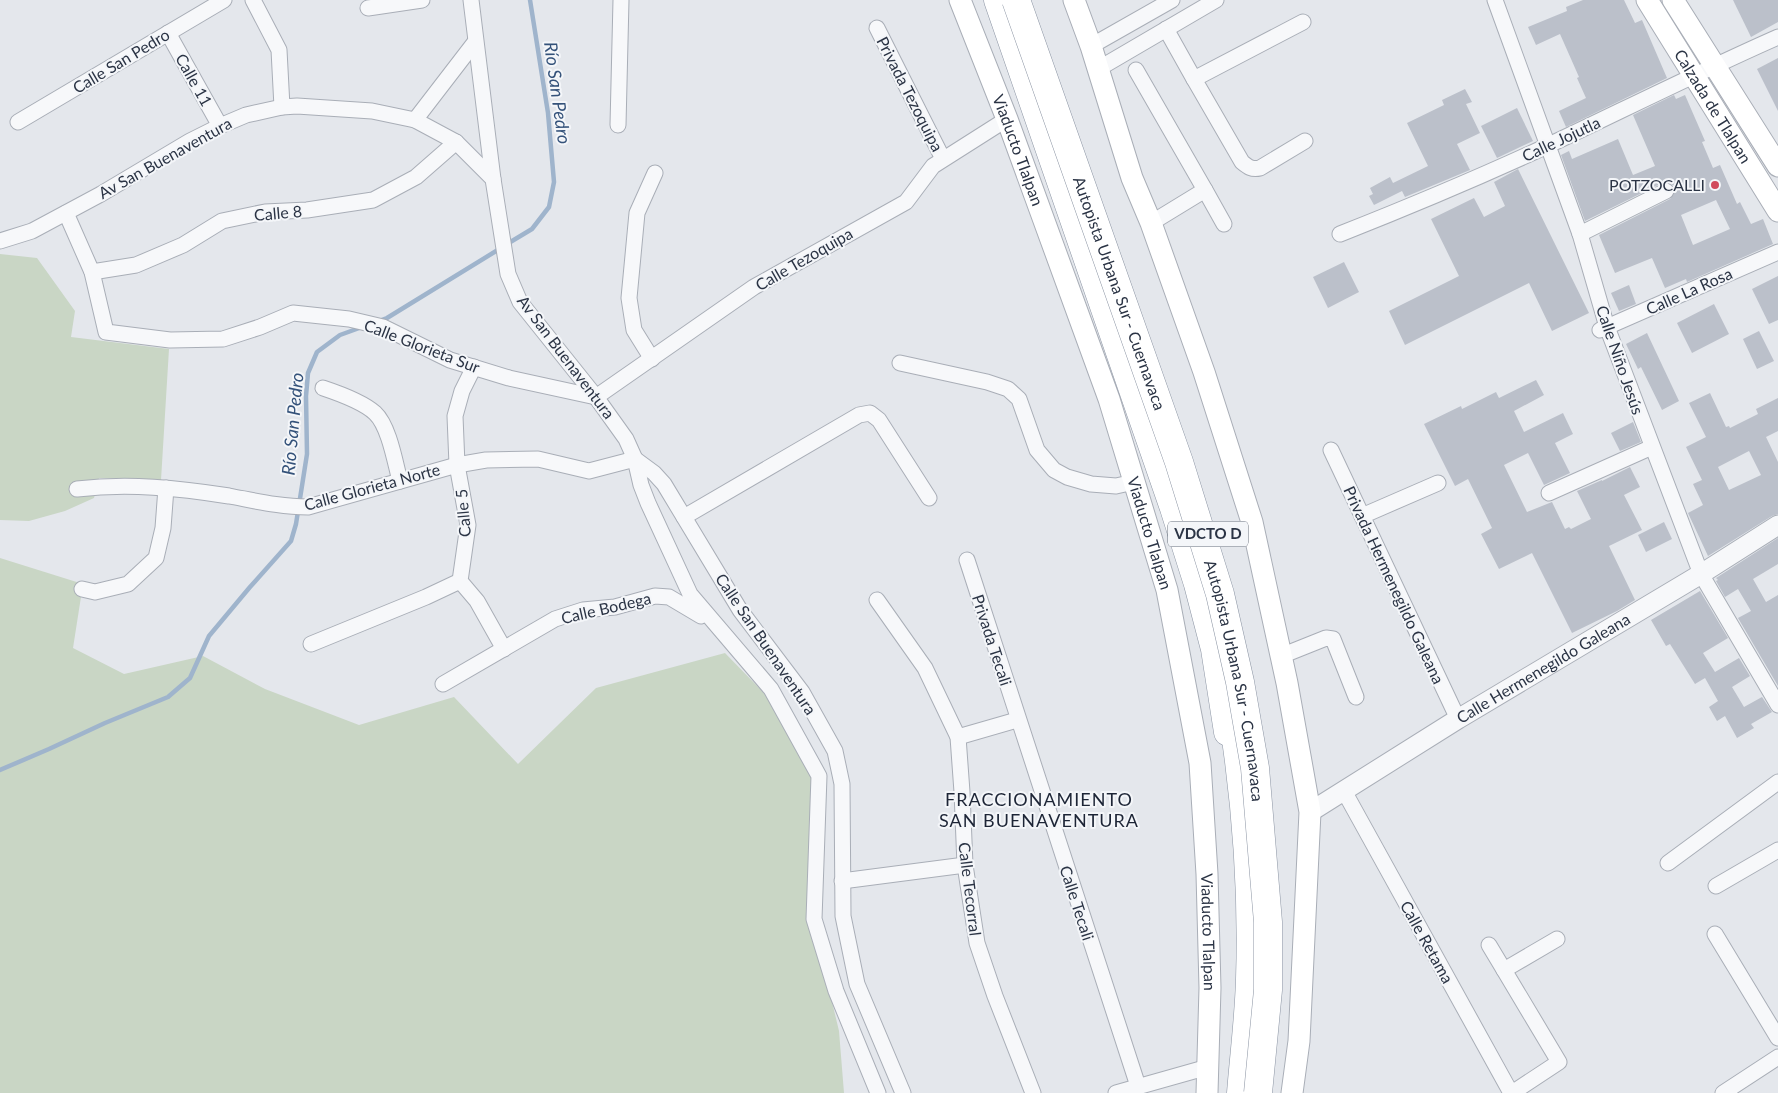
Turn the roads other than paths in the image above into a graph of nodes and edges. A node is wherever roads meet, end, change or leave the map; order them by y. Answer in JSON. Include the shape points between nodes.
{"nodes":[{"id":1,"x":224,"y":0,"type":"edge"},
{"id":2,"x":253,"y":0,"type":"edge"},
{"id":3,"x":422,"y":0,"type":"edge"},
{"id":4,"x":471,"y":0,"type":"edge"},
{"id":5,"x":621,"y":0,"type":"edge"},
{"id":6,"x":960,"y":0,"type":"edge"},
{"id":7,"x":998,"y":0,"type":"edge"},
{"id":8,"x":1004,"y":0,"type":"edge"},
{"id":9,"x":1016,"y":0,"type":"edge"},
{"id":10,"x":1022,"y":0,"type":"edge"},
{"id":11,"x":1074,"y":0,"type":"edge"},
{"id":12,"x":1172,"y":0,"type":"edge"},
{"id":13,"x":1216,"y":0,"type":"edge"},
{"id":14,"x":1495,"y":0,"type":"edge"},
{"id":15,"x":1647,"y":0,"type":"edge"},
{"id":16,"x":1673,"y":0,"type":"edge"},
{"id":17,"x":368,"y":8,"type":"dead end"},
{"id":18,"x":1303,"y":22,"type":"dead end"},
{"id":19,"x":877,"y":28,"type":"dead end"},
{"id":20,"x":1166,"y":29,"type":"junction"},
{"id":21,"x":168,"y":33,"type":"junction"},
{"id":22,"x":1778,"y":37,"type":"edge"},
{"id":23,"x":475,"y":42,"type":"junction"},
{"id":24,"x":1091,"y":46,"type":"junction"},
{"id":25,"x":1714,"y":65,"type":"junction"},
{"id":26,"x":1098,"y":69,"type":"junction"},
{"id":27,"x":1136,"y":70,"type":"dead end"},
{"id":28,"x":1694,"y":76,"type":"junction"},
{"id":29,"x":1194,"y":79,"type":"junction"},
{"id":30,"x":282,"y":107,"type":"junction"},
{"id":31,"x":1007,"y":119,"type":"junction"},
{"id":32,"x":415,"y":120,"type":"junction"},
{"id":33,"x":18,"y":122,"type":"dead end"},
{"id":34,"x":618,"y":125,"type":"dead end"},
{"id":35,"x":220,"y":126,"type":"junction"},
{"id":36,"x":1305,"y":141,"type":"dead end"},
{"id":37,"x":456,"y":142,"type":"junction"},
{"id":38,"x":1548,"y":145,"type":"junction"},
{"id":39,"x":943,"y":159,"type":"junction"},
{"id":40,"x":1778,"y":166,"type":"edge"},
{"id":41,"x":655,"y":173,"type":"dead end"},
{"id":42,"x":493,"y":179,"type":"junction"},
{"id":43,"x":1205,"y":190,"type":"junction"},
{"id":44,"x":1666,"y":191,"type":"dead end"},
{"id":45,"x":1778,"y":211,"type":"edge"},
{"id":46,"x":66,"y":213,"type":"junction"},
{"id":47,"x":1150,"y":223,"type":"junction"},
{"id":48,"x":1224,"y":224,"type":"dead end"},
{"id":49,"x":1340,"y":234,"type":"dead end"},
{"id":50,"x":1580,"y":234,"type":"junction"},
{"id":51,"x":0,"y":241,"type":"edge"},
{"id":52,"x":1778,"y":252,"type":"edge"},
{"id":53,"x":92,"y":272,"type":"junction"},
{"id":54,"x":1604,"y":329,"type":"junction"},
{"id":55,"x":652,"y":359,"type":"junction"},
{"id":56,"x":900,"y":363,"type":"dead end"},
{"id":57,"x":474,"y":367,"type":"junction"},
{"id":58,"x":323,"y":388,"type":"dead end"},
{"id":59,"x":596,"y":397,"type":"junction"},
{"id":60,"x":626,"y":439,"type":"joint"},
{"id":61,"x":1652,"y":447,"type":"junction"},
{"id":62,"x":1331,"y":450,"type":"dead end"},
{"id":63,"x":635,"y":458,"type":"junction"},
{"id":64,"x":457,"y":464,"type":"junction"},
{"id":65,"x":400,"y":481,"type":"junction"},
{"id":66,"x":1134,"y":482,"type":"junction"},
{"id":67,"x":1438,"y":483,"type":"dead end"},
{"id":68,"x":166,"y":488,"type":"junction"},
{"id":69,"x":77,"y":489,"type":"dead end"},
{"id":70,"x":1549,"y":493,"type":"dead end"},
{"id":71,"x":930,"y":498,"type":"dead end"},
{"id":72,"x":1362,"y":516,"type":"junction"},
{"id":73,"x":684,"y":517,"type":"junction"},
{"id":74,"x":1778,"y":526,"type":"edge"},
{"id":75,"x":967,"y":560,"type":"dead end"},
{"id":76,"x":1701,"y":574,"type":"junction"},
{"id":77,"x":460,"y":580,"type":"junction"},
{"id":78,"x":82,"y":589,"type":"dead end"},
{"id":79,"x":877,"y":600,"type":"dead end"},
{"id":80,"x":717,"y":626,"type":"junction"},
{"id":81,"x":312,"y":644,"type":"dead end"},
{"id":82,"x":504,"y":649,"type":"junction"},
{"id":83,"x":1281,"y":656,"type":"junction"},
{"id":84,"x":443,"y":684,"type":"dead end"},
{"id":85,"x":1356,"y":697,"type":"dead end"},
{"id":86,"x":1778,"y":705,"type":"edge"},
{"id":87,"x":1458,"y":719,"type":"junction"},
{"id":88,"x":1018,"y":720,"type":"junction"},
{"id":89,"x":958,"y":737,"type":"junction"},
{"id":90,"x":1778,"y":782,"type":"edge"},
{"id":91,"x":1344,"y":791,"type":"junction"},
{"id":92,"x":1310,"y":812,"type":"junction"},
{"id":93,"x":1778,"y":850,"type":"edge"},
{"id":94,"x":1668,"y":863,"type":"dead end"},
{"id":95,"x":965,"y":865,"type":"junction"},
{"id":96,"x":842,"y":881,"type":"junction"},
{"id":97,"x":1716,"y":886,"type":"dead end"},
{"id":98,"x":1715,"y":934,"type":"dead end"},
{"id":99,"x":1557,"y":939,"type":"dead end"},
{"id":100,"x":1489,"y":945,"type":"dead end"},
{"id":101,"x":1504,"y":970,"type":"junction"},
{"id":102,"x":1778,"y":1038,"type":"edge"},
{"id":103,"x":1778,"y":1057,"type":"edge"},
{"id":104,"x":1208,"y":1067,"type":"junction"},
{"id":105,"x":1138,"y":1086,"type":"junction"},
{"id":106,"x":878,"y":1093,"type":"edge"},
{"id":107,"x":903,"y":1093,"type":"edge"},
{"id":108,"x":1034,"y":1093,"type":"edge"},
{"id":109,"x":1116,"y":1093,"type":"edge"},
{"id":110,"x":1207,"y":1093,"type":"edge"},
{"id":111,"x":1235,"y":1093,"type":"edge"},
{"id":112,"x":1241,"y":1093,"type":"edge"},
{"id":113,"x":1258,"y":1093,"type":"edge"},
{"id":114,"x":1292,"y":1093,"type":"edge"},
{"id":115,"x":1512,"y":1093,"type":"edge"},
{"id":116,"x":1723,"y":1093,"type":"edge"}],
"edges":[{"from":1,"to":21,"type":"street","name":"Calle San Pedro"},
{"from":2,"to":30,"type":"street","via":[[279,50]]},
{"from":3,"to":17,"type":"street"},
{"from":4,"to":23,"type":"street"},
{"from":5,"to":34,"type":"street"},
{"from":6,"to":31,"type":"main road","name":"Viaducto Tlalpan"},
{"from":7,"to":111,"type":"highway","name":"Viaducto Tlalpan","number":"VDCTO D","via":[[1174,508],[1215,648],[1243,847],[1243,1005]]},
{"from":8,"to":112,"type":"highway","name":"Autopista Urbana Sur - Cuernavaca","via":[[1167,462],[1208,592],[1228,684],[1248,845],[1251,914],[1250,981]]},
{"from":9,"to":113,"type":"highway","name":"Autopista Urbana Sur - Cuernavaca","bridge":true,"via":[[1179,462],[1220,594],[1240,682],[1254,768],[1268,922],[1268,990]]},
{"from":10,"to":113,"type":"highway","number":"VDCTO D","via":[[1198,496],[1225,593],[1246,690],[1262,777],[1271,921]]},
{"from":11,"to":24,"type":"main road"},
{"from":12,"to":24,"type":"street"},
{"from":13,"to":20,"type":"street"},
{"from":14,"to":38,"type":"street","name":"Calle Niño Jesús"},
{"from":15,"to":28,"type":"main road","name":"Calzada de Tlalpan"},
{"from":16,"to":25,"type":"main road","name":"Calzada de Tlalpan"},
{"from":18,"to":29,"type":"street"},
{"from":19,"to":39,"type":"street","name":"Privada Tezoquipa"},
{"from":20,"to":26,"type":"street"},
{"from":20,"to":29,"type":"street"},
{"from":21,"to":33,"type":"street","name":"Calle San Pedro"},
{"from":21,"to":35,"type":"street","name":"Calle 11"},
{"from":22,"to":25,"type":"street","name":"Calle Jojutla"},
{"from":23,"to":32,"type":"street"},
{"from":23,"to":42,"type":"street"},
{"from":24,"to":26,"type":"main road"},
{"from":25,"to":28,"type":"street","name":"Calle Jojutla"},
{"from":25,"to":40,"type":"main road","name":"Calzada de Tlalpan"},
{"from":26,"to":47,"type":"main road","via":[[1132,178]]},
{"from":27,"to":43,"type":"street"},
{"from":28,"to":38,"type":"street","name":"Calle Jojutla"},
{"from":28,"to":45,"type":"main road","name":"Calzada de Tlalpan"},
{"from":29,"to":36,"type":"street","via":[[1248,167],[1260,168]]},
{"from":30,"to":32,"type":"street","name":"Av San Buenaventura","via":[[372,111]]},
{"from":30,"to":35,"type":"street","name":"Av San Buenaventura","via":[[246,115]]},
{"from":31,"to":39,"type":"street","name":"Calle Tezoquipa"},
{"from":31,"to":66,"type":"main road","name":"Viaducto Tlalpan","via":[[1109,399]]},
{"from":32,"to":37,"type":"street","name":"Av San Buenaventura"},
{"from":35,"to":46,"type":"street","name":"Av San Buenaventura"},
{"from":37,"to":42,"type":"street","name":"Av San Buenaventura"},
{"from":37,"to":53,"type":"street","name":"Calle 8","via":[[416,177],[373,200],[307,210],[265,212],[222,221],[183,245],[136,265]]},
{"from":38,"to":49,"type":"street","name":"Calle Jojutla","via":[[1431,198]]},
{"from":38,"to":50,"type":"street","name":"Calle Niño Jesús"},
{"from":39,"to":55,"type":"street","name":"Calle Tezoquipa","via":[[933,166],[906,202],[754,287]]},
{"from":41,"to":55,"type":"street","via":[[637,214],[629,298],[634,330]]},
{"from":42,"to":59,"type":"street","name":"Av San Buenaventura","via":[[508,274],[520,302]]},
{"from":43,"to":47,"type":"street"},
{"from":43,"to":48,"type":"street"},
{"from":44,"to":50,"type":"street"},
{"from":46,"to":51,"type":"street","name":"Av San Buenaventura","via":[[32,231]]},
{"from":46,"to":53,"type":"street","name":"Calle Glorieta Sur"},
{"from":47,"to":83,"type":"main road","via":[[1204,372],[1252,522]]},
{"from":50,"to":54,"type":"street","name":"Calle Niño Jesús"},
{"from":52,"to":54,"type":"street","name":"Calle La Rosa"},
{"from":53,"to":57,"type":"street","name":"Calle Glorieta Sur","via":[[106,332],[170,340],[223,339],[293,313],[349,319],[383,327],[450,360]]},
{"from":54,"to":61,"type":"street","name":"Calle Niño Jesús"},
{"from":55,"to":59,"type":"street","name":"Calle Tezoquipa"},
{"from":56,"to":66,"type":"street","via":[[1008,389],[1019,399],[1036,450],[1054,470],[1067,477],[1091,484],[1116,486]]},
{"from":57,"to":59,"type":"street","name":"Calle Glorieta Sur"},
{"from":57,"to":64,"type":"street","name":"Calle 5","via":[[462,391],[456,416]]},
{"from":58,"to":65,"type":"street","via":[[346,396],[376,413],[388,433]]},
{"from":59,"to":60,"type":"street","name":"Av San Buenaventura"},
{"from":60,"to":63,"type":"street","name":"Calle San Buenaventura"},
{"from":61,"to":70,"type":"street"},
{"from":61,"to":76,"type":"street","name":"Calle Niño Jesús"},
{"from":62,"to":72,"type":"street","name":"Privada Hermenegildo Galeana"},
{"from":63,"to":64,"type":"street","name":"Calle Glorieta Norte","via":[[589,471],[538,459]]},
{"from":63,"to":73,"type":"street","name":"Calle San Buenaventura","via":[[664,484]]},
{"from":63,"to":80,"type":"street","name":"Calle San Buenaventura","via":[[641,485],[682,579],[690,594]]},
{"from":64,"to":65,"type":"street","name":"Calle Glorieta Norte"},
{"from":64,"to":77,"type":"street","name":"Calle 5","via":[[468,525]]},
{"from":65,"to":68,"type":"street","name":"Calle Glorieta Norte","via":[[308,508],[288,508]]},
{"from":66,"to":104,"type":"main road","name":"Viaducto Tlalpan","via":[[1167,590],[1200,763],[1207,874]]},
{"from":67,"to":72,"type":"street"},
{"from":68,"to":69,"type":"street","name":"Calle Glorieta Norte","via":[[109,485]]},
{"from":68,"to":78,"type":"street","via":[[163,528],[156,558],[128,584],[95,592]]},
{"from":71,"to":73,"type":"street","via":[[879,420],[870,413],[859,415]]},
{"from":72,"to":87,"type":"street","name":"Privada Hermenegildo Galeana"},
{"from":73,"to":96,"type":"street","name":"Calle San Buenaventura","via":[[740,610],[802,692],[835,751],[842,784]]},
{"from":74,"to":76,"type":"street","name":"Calle Hermenegildo Galeana"},
{"from":75,"to":88,"type":"street","name":"Privada Tecali"},
{"from":76,"to":86,"type":"street","name":"Calle Niño Jesús"},
{"from":76,"to":87,"type":"street","name":"Calle Hermenegildo Galeana"},
{"from":77,"to":81,"type":"street"},
{"from":77,"to":82,"type":"street","via":[[477,601]]},
{"from":79,"to":89,"type":"street","via":[[925,668]]},
{"from":80,"to":82,"type":"street","name":"Calle Bodega","via":[[681,602],[655,596],[555,618]]},
{"from":80,"to":106,"type":"street","name":"Calle San Buenaventura","via":[[771,689],[819,776],[814,919],[836,991]]},
{"from":82,"to":84,"type":"street","name":"Calle Bodega"},
{"from":83,"to":85,"type":"street","via":[[1326,638],[1333,639]]},
{"from":83,"to":92,"type":"main road"},
{"from":87,"to":91,"type":"street","name":"Calle Hermenegildo Galeana"},
{"from":88,"to":89,"type":"street"},
{"from":88,"to":105,"type":"street","name":"Calle Tecali"},
{"from":89,"to":95,"type":"street","name":"Calle Tecorral"},
{"from":90,"to":94,"type":"street"},
{"from":91,"to":92,"type":"street","name":"Calle Hermenegildo Galeana"},
{"from":91,"to":115,"type":"street","name":"Calle Retama"},
{"from":92,"to":114,"type":"main road","via":[[1299,1041]]},
{"from":93,"to":97,"type":"street"},
{"from":95,"to":96,"type":"street"},
{"from":95,"to":108,"type":"street","name":"Calle Tecorral","via":[[977,943]]},
{"from":96,"to":107,"type":"street","name":"Calle San Buenaventura","via":[[843,916],[857,984]]},
{"from":98,"to":102,"type":"street"},
{"from":99,"to":101,"type":"street"},
{"from":100,"to":101,"type":"street"},
{"from":101,"to":115,"type":"street","via":[[1559,1062]]},
{"from":103,"to":116,"type":"street"},
{"from":104,"to":105,"type":"street"},
{"from":104,"to":110,"type":"main road","name":"Viaducto Tlalpan"},
{"from":105,"to":109,"type":"street"}]}
